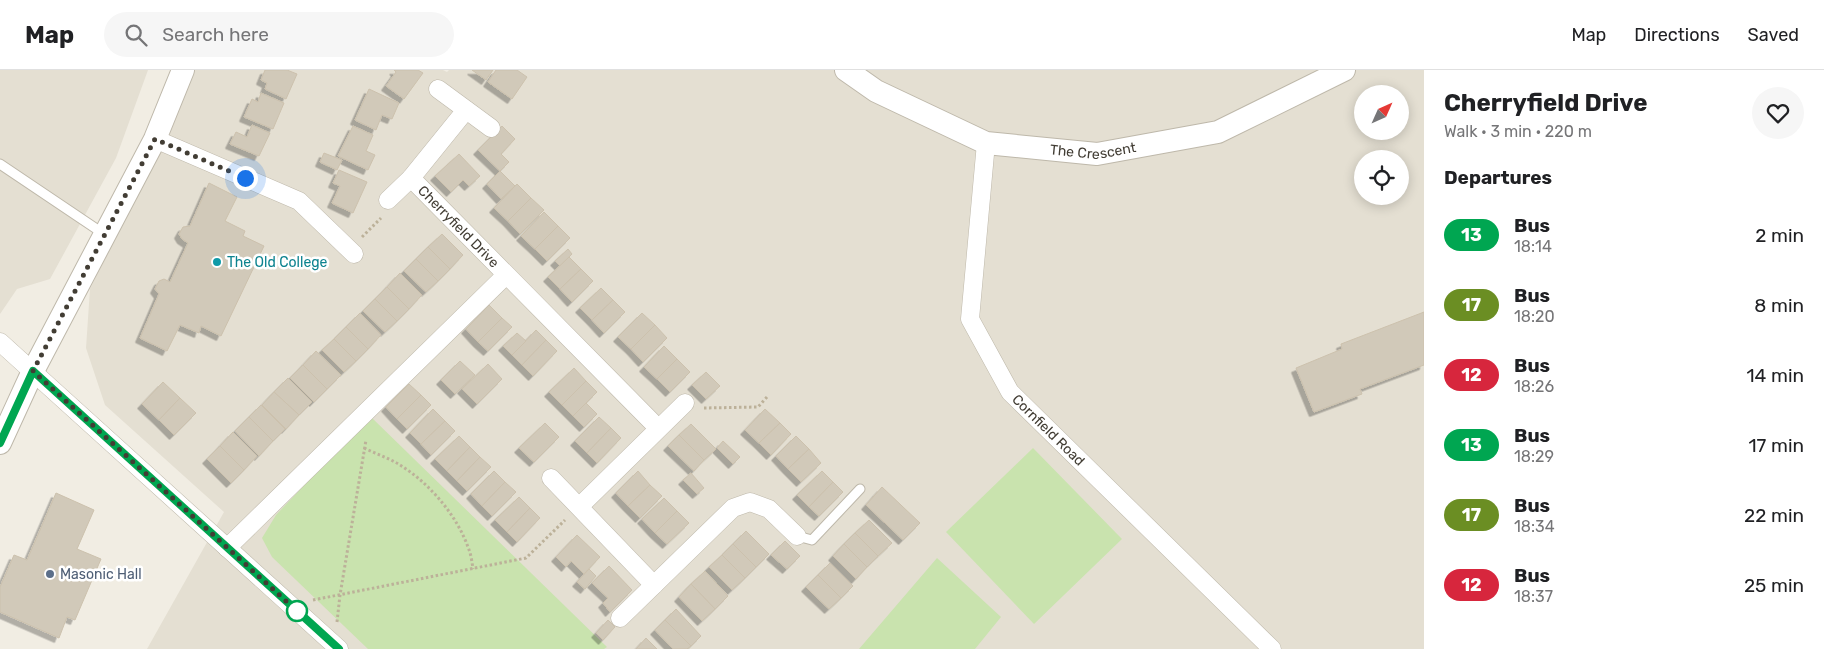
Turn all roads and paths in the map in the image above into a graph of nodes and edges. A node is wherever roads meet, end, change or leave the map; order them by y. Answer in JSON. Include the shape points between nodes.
{"nodes":[{"id":1,"x":183,"y":70,"type":"edge"},
{"id":2,"x":846,"y":70,"type":"edge"},
{"id":3,"x":1344,"y":70,"type":"edge"},
{"id":4,"x":438,"y":89,"type":"dead end"},
{"id":5,"x":466,"y":110,"type":"junction"},
{"id":6,"x":491,"y":128,"type":"dead end"},
{"id":7,"x":155,"y":139,"type":"junction"},
{"id":8,"x":986,"y":143,"type":"junction"},
{"id":9,"x":0,"y":164,"type":"edge"},
{"id":10,"x":411,"y":178,"type":"junction"},
{"id":11,"x":388,"y":200,"type":"joint"},
{"id":12,"x":104,"y":234,"type":"junction"},
{"id":13,"x":352,"y":252,"type":"joint"},
{"id":14,"x":506,"y":275,"type":"junction"},
{"id":15,"x":0,"y":342,"type":"edge"},
{"id":16,"x":33,"y":371,"type":"junction"},
{"id":17,"x":767,"y":397,"type":"dead end"},
{"id":18,"x":685,"y":403,"type":"joint"},
{"id":19,"x":371,"y":407,"type":"junction"},
{"id":20,"x":658,"y":428,"type":"junction"},
{"id":21,"x":0,"y":443,"type":"edge"},
{"id":22,"x":364,"y":448,"type":"junction"},
{"id":23,"x":551,"y":478,"type":"dead end"},
{"id":24,"x":860,"y":489,"type":"dead end"},
{"id":25,"x":580,"y":506,"type":"junction"},
{"id":26,"x":797,"y":536,"type":"joint"},
{"id":27,"x":227,"y":548,"type":"junction"},
{"id":28,"x":473,"y":570,"type":"junction"},
{"id":29,"x":654,"y":585,"type":"junction"},
{"id":30,"x":340,"y":595,"type":"junction"},
{"id":31,"x":289,"y":604,"type":"junction"},
{"id":32,"x":620,"y":618,"type":"dead end"},
{"id":33,"x":337,"y":648,"type":"edge"},
{"id":34,"x":1272,"y":649,"type":"edge"}],
"edges":[{"from":1,"to":7,"type":"street"},
{"from":2,"to":8,"type":"street","name":"The Crescent","via":[[876,91]]},
{"from":3,"to":8,"type":"street","name":"The Crescent","via":[[1218,132],[1097,154]]},
{"from":4,"to":5,"type":"street"},
{"from":5,"to":6,"type":"street"},
{"from":5,"to":10,"type":"street"},
{"from":7,"to":12,"type":"street"},
{"from":7,"to":13,"type":"street","via":[[299,201]]},
{"from":8,"to":34,"type":"street","name":"Cornfield Road","via":[[970,319],[1010,392]]},
{"from":9,"to":12,"type":"lane"},
{"from":10,"to":11,"type":"street"},
{"from":10,"to":14,"type":"street","name":"Cherryfield Drive"},
{"from":11,"to":13,"type":"path","via":[[394,206]]},
{"from":12,"to":16,"type":"street"},
{"from":14,"to":19,"type":"street","name":"Cherryfield Drive"},
{"from":14,"to":20,"type":"street","name":"Cherryfield Drive"},
{"from":15,"to":16,"type":"street"},
{"from":16,"to":21,"type":"street"},
{"from":16,"to":27,"type":"street"},
{"from":17,"to":18,"type":"path","via":[[758,407],[690,408]]},
{"from":18,"to":20,"type":"street"},
{"from":19,"to":22,"type":"path"},
{"from":19,"to":27,"type":"street","name":"Cherryfield Drive"},
{"from":20,"to":25,"type":"street"},
{"from":22,"to":28,"type":"path","via":[[399,464],[436,495],[455,520],[468,547]]},
{"from":22,"to":30,"type":"path"},
{"from":23,"to":25,"type":"street"},
{"from":24,"to":26,"type":"lane","via":[[812,540]]},
{"from":25,"to":28,"type":"path","via":[[526,558]]},
{"from":25,"to":29,"type":"street"},
{"from":26,"to":29,"type":"street","via":[[770,509],[750,502],[733,508]]},
{"from":27,"to":31,"type":"street"},
{"from":28,"to":30,"type":"path"},
{"from":29,"to":32,"type":"street"},
{"from":30,"to":31,"type":"path"},
{"from":30,"to":33,"type":"path"},
{"from":31,"to":33,"type":"street"}]}
